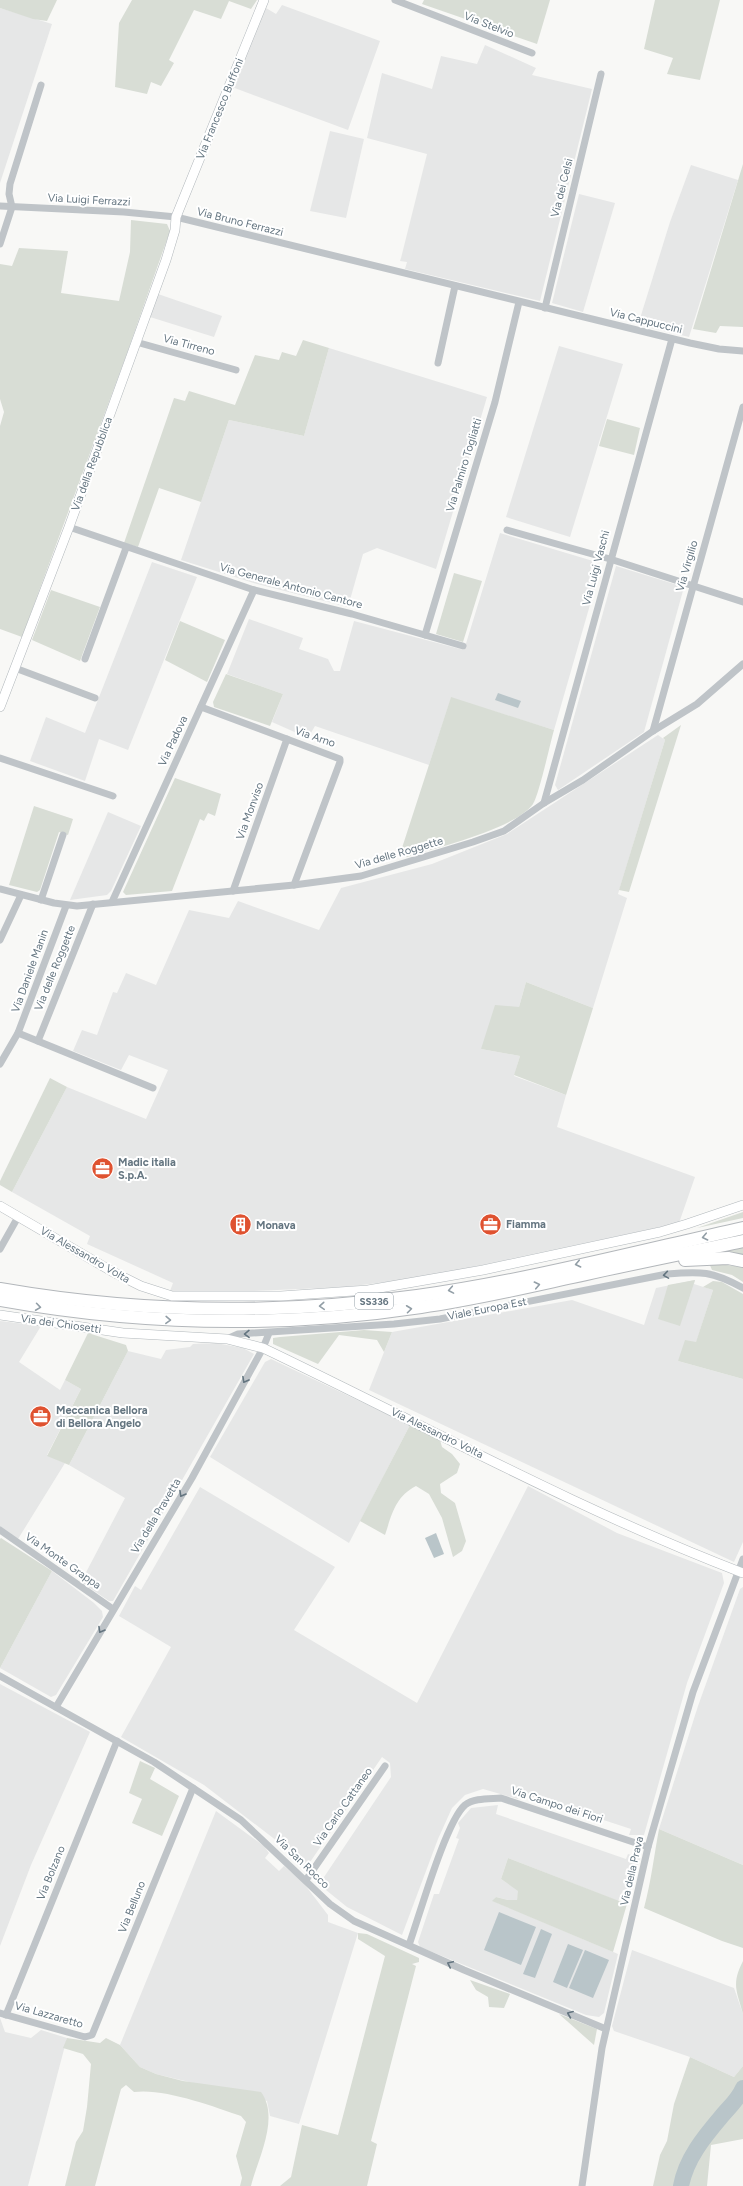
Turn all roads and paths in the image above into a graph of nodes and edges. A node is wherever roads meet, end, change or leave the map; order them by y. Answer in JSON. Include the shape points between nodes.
{"nodes":[{"id":1,"x":264,"y":0,"type":"edge"},
{"id":2,"x":395,"y":0,"type":"edge"},
{"id":3,"x":532,"y":53,"type":"dead end"},
{"id":4,"x":601,"y":74,"type":"dead end"},
{"id":5,"x":41,"y":85,"type":"dead end"},
{"id":6,"x":0,"y":206,"type":"edge"},
{"id":7,"x":12,"y":207,"type":"junction"},
{"id":8,"x":176,"y":218,"type":"junction"},
{"id":9,"x":0,"y":244,"type":"edge"},
{"id":10,"x":455,"y":286,"type":"junction"},
{"id":11,"x":520,"y":302,"type":"junction"},
{"id":12,"x":545,"y":308,"type":"junction"},
{"id":13,"x":672,"y":339,"type":"junction"},
{"id":14,"x":136,"y":342,"type":"junction"},
{"id":15,"x":743,"y":351,"type":"edge"},
{"id":16,"x":438,"y":363,"type":"dead end"},
{"id":17,"x":236,"y":370,"type":"dead end"},
{"id":18,"x":743,"y":407,"type":"edge"},
{"id":19,"x":69,"y":527,"type":"junction"},
{"id":20,"x":507,"y":530,"type":"dead end"},
{"id":21,"x":126,"y":548,"type":"junction"},
{"id":22,"x":610,"y":559,"type":"junction"},
{"id":23,"x":692,"y":585,"type":"junction"},
{"id":24,"x":254,"y":590,"type":"junction"},
{"id":25,"x":743,"y":602,"type":"edge"},
{"id":26,"x":425,"y":634,"type":"junction"},
{"id":27,"x":463,"y":646,"type":"dead end"},
{"id":28,"x":85,"y":660,"type":"dead end"},
{"id":29,"x":743,"y":664,"type":"edge"},
{"id":30,"x":15,"y":668,"type":"junction"},
{"id":31,"x":95,"y":698,"type":"dead end"},
{"id":32,"x":0,"y":707,"type":"edge"},
{"id":33,"x":201,"y":707,"type":"junction"},
{"id":34,"x":653,"y":731,"type":"junction"},
{"id":35,"x":287,"y":739,"type":"junction"},
{"id":36,"x":0,"y":758,"type":"edge"},
{"id":37,"x":114,"y":796,"type":"dead end"},
{"id":38,"x":544,"y":803,"type":"junction"},
{"id":39,"x":63,"y":835,"type":"dead end"},
{"id":40,"x":294,"y":885,"type":"junction"},
{"id":41,"x":0,"y":889,"type":"edge"},
{"id":42,"x":233,"y":891,"type":"junction"},
{"id":43,"x":22,"y":895,"type":"junction"},
{"id":44,"x":42,"y":900,"type":"junction"},
{"id":45,"x":112,"y":902,"type":"junction"},
{"id":46,"x":92,"y":904,"type":"junction"},
{"id":47,"x":66,"y":906,"type":"junction"},
{"id":48,"x":0,"y":940,"type":"edge"},
{"id":49,"x":18,"y":1033,"type":"junction"},
{"id":50,"x":38,"y":1041,"type":"junction"},
{"id":51,"x":1,"y":1061,"type":"edge"},
{"id":52,"x":153,"y":1088,"type":"dead end"},
{"id":53,"x":743,"y":1205,"type":"edge"},
{"id":54,"x":0,"y":1206,"type":"edge"},
{"id":55,"x":18,"y":1217,"type":"junction"},
{"id":56,"x":743,"y":1228,"type":"edge"},
{"id":57,"x":743,"y":1241,"type":"edge"},
{"id":58,"x":0,"y":1249,"type":"edge"},
{"id":59,"x":743,"y":1262,"type":"edge"},
{"id":60,"x":616,"y":1267,"type":"junction"},
{"id":61,"x":743,"y":1288,"type":"edge"},
{"id":62,"x":0,"y":1289,"type":"edge"},
{"id":63,"x":0,"y":1300,"type":"edge"},
{"id":64,"x":0,"y":1315,"type":"edge"},
{"id":65,"x":123,"y":1333,"type":"joint"},
{"id":66,"x":269,"y":1333,"type":"junction"},
{"id":67,"x":227,"y":1339,"type":"junction"},
{"id":68,"x":263,"y":1348,"type":"junction"},
{"id":69,"x":0,"y":1530,"type":"edge"},
{"id":70,"x":743,"y":1558,"type":"edge"},
{"id":71,"x":741,"y":1572,"type":"edge"},
{"id":72,"x":113,"y":1609,"type":"junction"},
{"id":73,"x":0,"y":1676,"type":"edge"},
{"id":74,"x":56,"y":1707,"type":"junction"},
{"id":75,"x":117,"y":1741,"type":"junction"},
{"id":76,"x":385,"y":1766,"type":"dead end"},
{"id":77,"x":193,"y":1788,"type":"junction"},
{"id":78,"x":648,"y":1846,"type":"junction"},
{"id":79,"x":306,"y":1880,"type":"junction"},
{"id":80,"x":409,"y":1945,"type":"junction"},
{"id":81,"x":3,"y":2014,"type":"edge"},
{"id":82,"x":606,"y":2029,"type":"junction"},
{"id":83,"x":92,"y":2035,"type":"joint"},
{"id":84,"x":582,"y":2186,"type":"edge"}],
"edges":[{"from":1,"to":8,"type":"street","name":"Via Francesco Buffoni"},
{"from":2,"to":3,"type":"street","name":"Via Stelvio"},
{"from":4,"to":12,"type":"street","name":"Via dei Celsi"},
{"from":5,"to":7,"type":"street","via":[[10,184]]},
{"from":6,"to":7,"type":"street","name":"Via Luigi Ferrazzi"},
{"from":7,"to":8,"type":"street","name":"Via Luigi Ferrazzi","via":[[124,212]]},
{"from":7,"to":9,"type":"street"},
{"from":8,"to":10,"type":"street","name":"Via Bruno Ferrazzi"},
{"from":8,"to":14,"type":"street","name":"Via della Repubblica","via":[[166,260]]},
{"from":10,"to":11,"type":"street","name":"Via Cappuccini"},
{"from":10,"to":16,"type":"street"},
{"from":11,"to":12,"type":"street","name":"Via Cappuccini"},
{"from":11,"to":26,"type":"street","name":"Via Palmiro Togliatti","via":[[495,402]]},
{"from":12,"to":13,"type":"street","name":"Via Cappuccini"},
{"from":13,"to":15,"type":"street","name":"Via Cappuccini","via":[[719,349]]},
{"from":13,"to":22,"type":"street","name":"Via Luigi Vaschi"},
{"from":14,"to":17,"type":"street","name":"Via Tirreno"},
{"from":14,"to":19,"type":"street","name":"Via della Repubblica"},
{"from":18,"to":23,"type":"street","name":"Via Virgilio"},
{"from":19,"to":21,"type":"street","name":"Via Generale Antonio Cantore"},
{"from":19,"to":30,"type":"street","name":"Via della Repubblica"},
{"from":20,"to":22,"type":"street"},
{"from":21,"to":24,"type":"street","name":"Via Generale Antonio Cantore"},
{"from":21,"to":28,"type":"street"},
{"from":22,"to":23,"type":"street"},
{"from":22,"to":38,"type":"street","name":"Via Luigi Vaschi"},
{"from":23,"to":25,"type":"street"},
{"from":23,"to":34,"type":"street","name":"Via Virgilio"},
{"from":24,"to":26,"type":"street","name":"Via Generale Antonio Cantore"},
{"from":24,"to":33,"type":"street","name":"Via Padova"},
{"from":26,"to":27,"type":"street","name":"Via Generale Antonio Cantore"},
{"from":29,"to":34,"type":"street","name":"Via delle Roggette","via":[[697,704]]},
{"from":30,"to":31,"type":"street"},
{"from":30,"to":32,"type":"street","name":"Via della Repubblica"},
{"from":33,"to":35,"type":"street","name":"Via Arno"},
{"from":33,"to":45,"type":"street","name":"Via Padova"},
{"from":34,"to":38,"type":"street","name":"Via delle Roggette","via":[[583,780]]},
{"from":35,"to":40,"type":"street","name":"Via Arno","via":[[336,756],[340,760]]},
{"from":35,"to":42,"type":"street","name":"Via Monviso"},
{"from":36,"to":37,"type":"street"},
{"from":38,"to":40,"type":"street","name":"Via delle Roggette","via":[[504,831],[473,842],[361,876]]},
{"from":39,"to":44,"type":"street"},
{"from":40,"to":42,"type":"street","name":"Via delle Roggette"},
{"from":41,"to":43,"type":"street","name":"Via delle Roggette"},
{"from":42,"to":45,"type":"street","name":"Via delle Roggette"},
{"from":43,"to":44,"type":"street","name":"Via delle Roggette"},
{"from":43,"to":48,"type":"street"},
{"from":44,"to":47,"type":"street","name":"Via delle Roggette"},
{"from":45,"to":46,"type":"street","name":"Via delle Roggette"},
{"from":46,"to":47,"type":"street","name":"Via delle Roggette"},
{"from":46,"to":50,"type":"street","name":"Via delle Roggette"},
{"from":47,"to":49,"type":"street","name":"Via Daniele Manin"},
{"from":49,"to":50,"type":"street"},
{"from":49,"to":51,"type":"street","name":"Via Daniele Manin"},
{"from":50,"to":52,"type":"street"},
{"from":53,"to":55,"type":"street","name":"Via Alessandro Volta","via":[[687,1224],[483,1270],[368,1290],[281,1296],[161,1294],[126,1279]]},
{"from":54,"to":55,"type":"street","name":"Via Alessandro Volta"},
{"from":55,"to":58,"type":"street"},
{"from":56,"to":62,"type":"highway","number":"SS336","one_way":true,"via":[[470,1287],[420,1296],[344,1304],[259,1309],[151,1308]]},
{"from":57,"to":60,"type":"highway","number":"SS336"},
{"from":59,"to":60,"type":"highway","via":[[728,1258],[702,1258]]},
{"from":63,"to":60,"type":"highway","number":"SS336","one_way":true,"via":[[66,1311],[150,1319],[302,1319],[421,1307]]},
{"from":61,"to":66,"type":"street","name":"Viale Europa Est","one_way":true,"via":[[721,1275],[694,1271],[440,1318]]},
{"from":64,"to":65,"type":"street","name":"Via dei Chiosetti"},
{"from":65,"to":67,"type":"street","name":"Via Alessandro Volta"},
{"from":66,"to":67,"type":"street","name":"Viale Europa Est","one_way":true,"via":[[238,1334]]},
{"from":66,"to":68,"type":"street","name":"Via della Pravetta"},
{"from":67,"to":68,"type":"street","name":"Via Alessandro Volta"},
{"from":68,"to":71,"type":"street","name":"Via Alessandro Volta","via":[[562,1495]]},
{"from":68,"to":72,"type":"street","name":"Via della Pravetta","one_way":true,"via":[[188,1483]]},
{"from":69,"to":72,"type":"street","name":"Via Monte Grappa"},
{"from":70,"to":71,"type":"street","name":"Via della Prava"},
{"from":71,"to":78,"type":"street","name":"Via della Prava","via":[[693,1692]]},
{"from":72,"to":74,"type":"street","name":"Via della Pravetta","one_way":true},
{"from":73,"to":74,"type":"street","name":"Via San Rocco"},
{"from":74,"to":75,"type":"street","name":"Via San Rocco"},
{"from":75,"to":77,"type":"street","name":"Via San Rocco"},
{"from":75,"to":81,"type":"street","name":"Via Bolzano"},
{"from":76,"to":79,"type":"street","name":"Via Carlo Cattaneo"},
{"from":77,"to":79,"type":"street","name":"Via San Rocco","via":[[241,1820]]},
{"from":77,"to":83,"type":"street","name":"Via Belluno"},
{"from":78,"to":80,"type":"street","name":"Via Campo dei Fiori","via":[[501,1798],[482,1799],[465,1805],[451,1825]]},
{"from":78,"to":82,"type":"street","name":"Via della Prava"},
{"from":79,"to":80,"type":"street","name":"Via San Rocco","via":[[340,1912],[354,1921]]},
{"from":82,"to":80,"type":"street","name":"Via San Rocco","one_way":true},
{"from":81,"to":83,"type":"street","name":"Via Lazzaretto","via":[[85,2037]]},
{"from":82,"to":84,"type":"street","name":"Via della Prava"}]}
